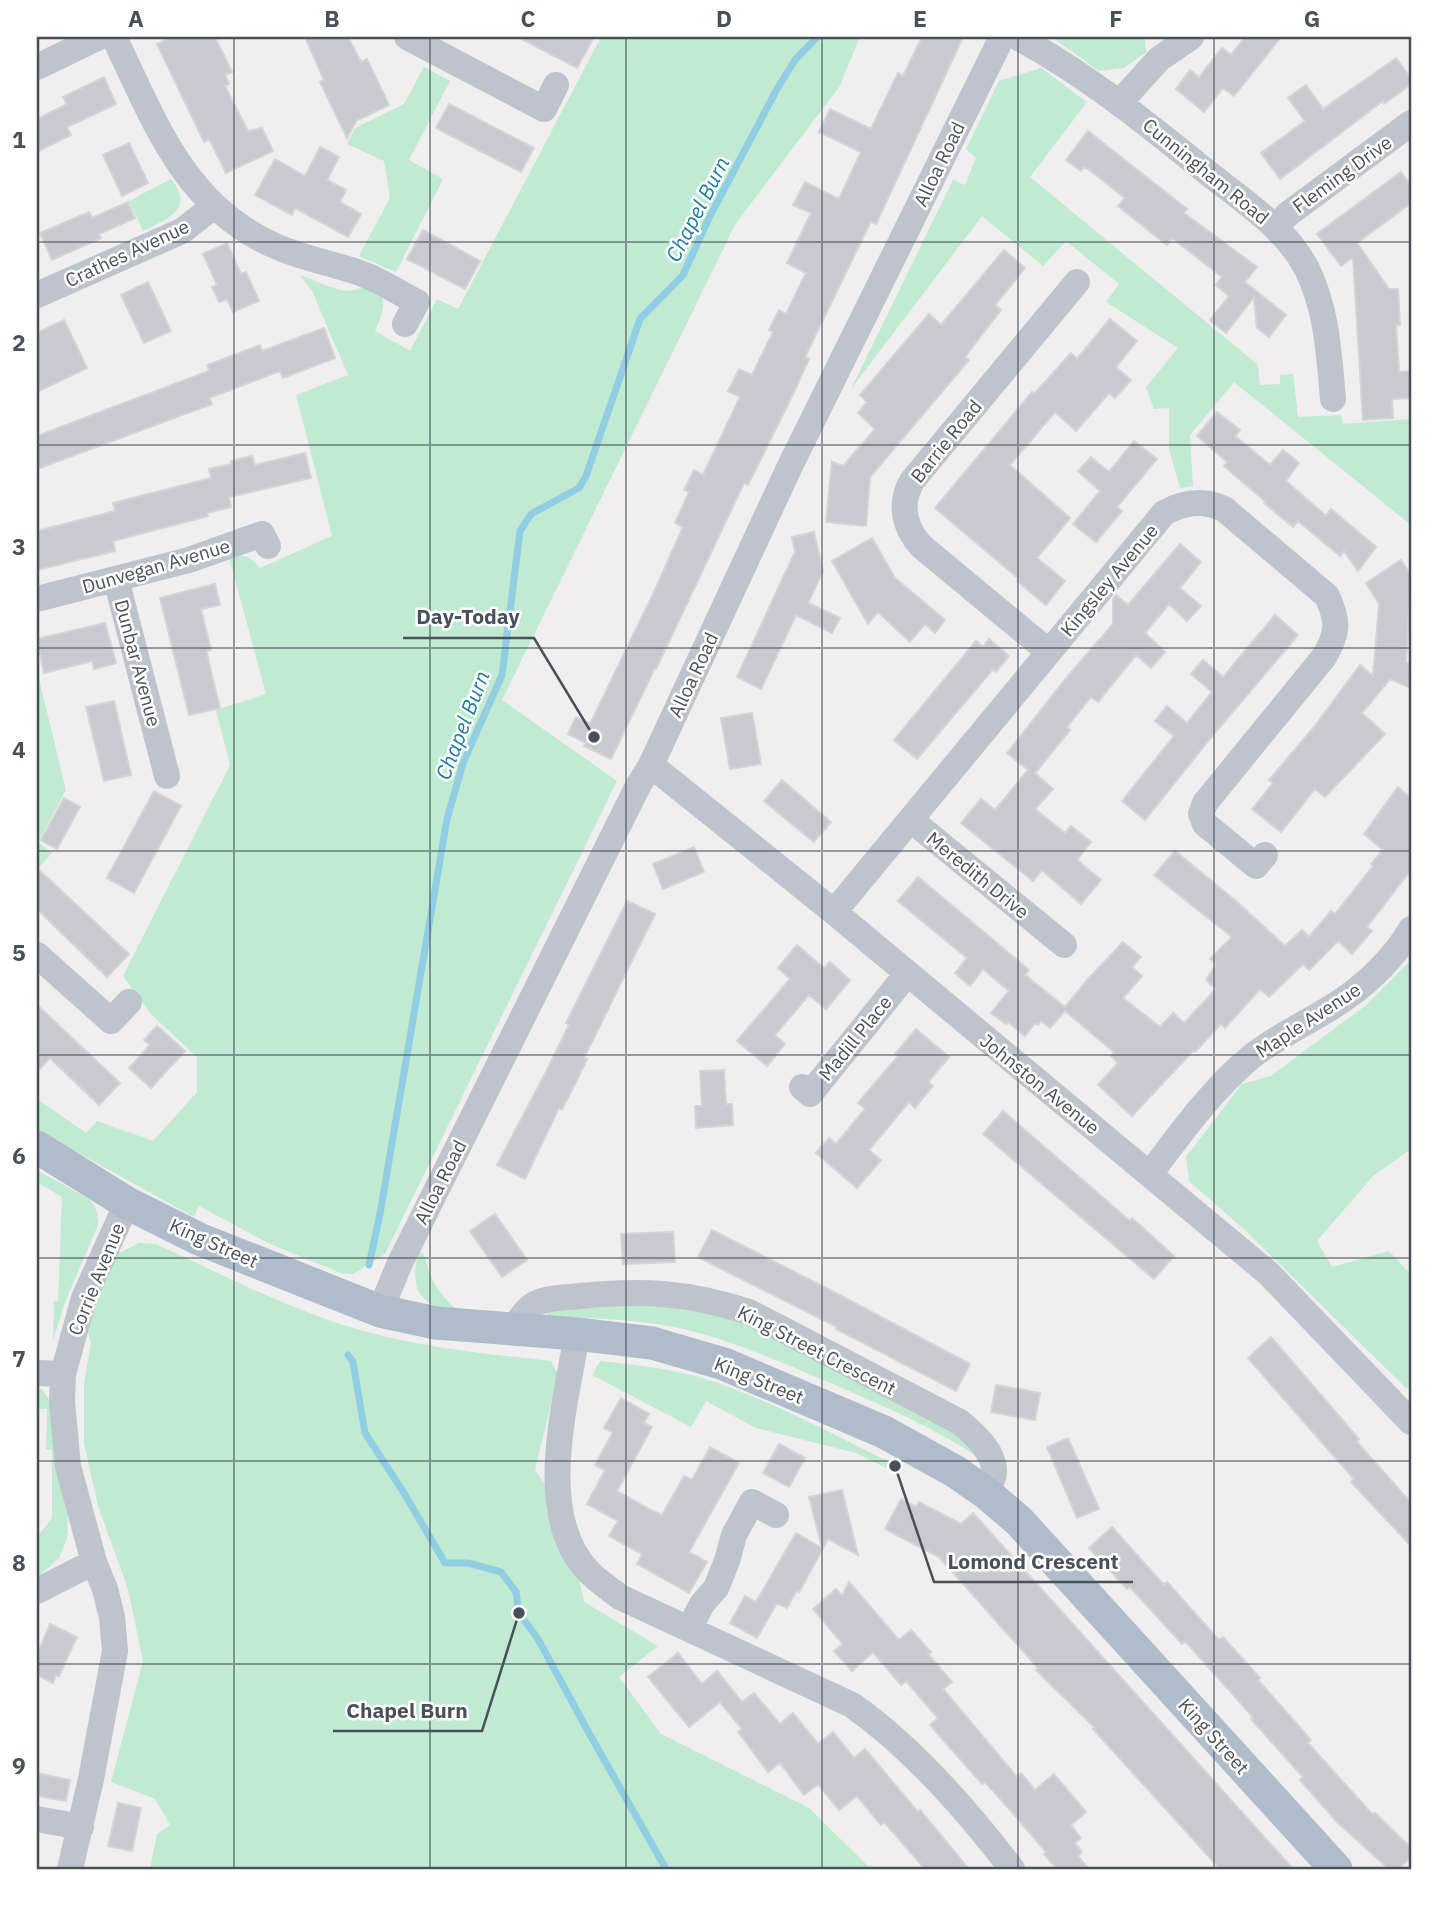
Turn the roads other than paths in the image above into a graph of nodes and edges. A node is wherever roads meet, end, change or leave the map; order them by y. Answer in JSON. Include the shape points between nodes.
{"nodes":[{"id":1,"x":99,"y":37,"type":"edge"},
{"id":2,"x":114,"y":37,"type":"edge"},
{"id":3,"x":407,"y":37,"type":"edge"},
{"id":4,"x":1002,"y":37,"type":"edge"},
{"id":5,"x":1017,"y":37,"type":"edge"},
{"id":6,"x":1191,"y":37,"type":"edge"},
{"id":7,"x":37,"y":67,"type":"edge"},
{"id":8,"x":556,"y":85,"type":"dead end"},
{"id":9,"x":1119,"y":102,"type":"junction"},
{"id":10,"x":1411,"y":123,"type":"edge"},
{"id":11,"x":214,"y":206,"type":"junction"},
{"id":12,"x":1276,"y":227,"type":"junction"},
{"id":13,"x":1077,"y":282,"type":"dead end"},
{"id":14,"x":37,"y":295,"type":"edge"},
{"id":15,"x":405,"y":324,"type":"dead end"},
{"id":16,"x":1333,"y":399,"type":"dead end"},
{"id":17,"x":268,"y":547,"type":"dead end"},
{"id":18,"x":116,"y":579,"type":"junction"},
{"id":19,"x":37,"y":599,"type":"edge"},
{"id":20,"x":1049,"y":652,"type":"junction"},
{"id":21,"x":651,"y":765,"type":"junction"},
{"id":22,"x":167,"y":775,"type":"dead end"},
{"id":23,"x":911,"y":820,"type":"junction"},
{"id":24,"x":1265,"y":855,"type":"dead end"},
{"id":25,"x":834,"y":912,"type":"junction"},
{"id":26,"x":1411,"y":929,"type":"edge"},
{"id":27,"x":1056,"y":931,"type":"dead end"},
{"id":28,"x":37,"y":955,"type":"edge"},
{"id":29,"x":907,"y":975,"type":"junction"},
{"id":30,"x":129,"y":1002,"type":"dead end"},
{"id":31,"x":802,"y":1087,"type":"dead end"},
{"id":32,"x":37,"y":1147,"type":"edge"},
{"id":33,"x":1150,"y":1174,"type":"junction"},
{"id":34,"x":127,"y":1203,"type":"junction"},
{"id":35,"x":380,"y":1311,"type":"junction"},
{"id":36,"x":512,"y":1330,"type":"junction"},
{"id":37,"x":576,"y":1334,"type":"junction"},
{"id":38,"x":50,"y":1374,"type":"edge"},
{"id":39,"x":1411,"y":1422,"type":"edge"},
{"id":40,"x":986,"y":1493,"type":"junction"},
{"id":41,"x":776,"y":1515,"type":"dead end"},
{"id":42,"x":94,"y":1562,"type":"junction"},
{"id":43,"x":37,"y":1591,"type":"edge"},
{"id":44,"x":689,"y":1629,"type":"junction"},
{"id":45,"x":37,"y":1819,"type":"edge"},
{"id":46,"x":81,"y":1827,"type":"junction"},
{"id":47,"x":70,"y":1869,"type":"edge"},
{"id":48,"x":1012,"y":1869,"type":"edge"},
{"id":49,"x":1336,"y":1869,"type":"edge"}],
"edges":[{"from":1,"to":7,"type":"street"},
{"from":2,"to":11,"type":"street","via":[[165,142],[190,181]]},
{"from":3,"to":8,"type":"street","via":[[544,109]]},
{"from":4,"to":21,"type":"street","name":"Alloa Road","via":[[790,466]]},
{"from":5,"to":9,"type":"street","name":"Cunningham Road"},
{"from":6,"to":9,"type":"street","via":[[1159,59]]},
{"from":9,"to":12,"type":"street","name":"Cunningham Road"},
{"from":10,"to":12,"type":"street","name":"Fleming Drive"},
{"from":11,"to":14,"type":"street","name":"Crathes Avenue","via":[[182,231]]},
{"from":11,"to":15,"type":"street","via":[[274,246],[362,274],[417,302]]},
{"from":12,"to":16,"type":"street","name":"Cunningham Road","via":[[1306,266],[1321,301]]},
{"from":13,"to":20,"type":"street","name":"Barrie Road","via":[[912,481],[904,507],[906,522],[921,547]]},
{"from":17,"to":18,"type":"street","name":"Dunvegan Avenue","via":[[262,534]]},
{"from":18,"to":19,"type":"street","name":"Dunvegan Avenue"},
{"from":18,"to":22,"type":"street","name":"Dunbar Avenue","via":[[171,743]]},
{"from":20,"to":23,"type":"street","name":"Kingsley Avenue"},
{"from":20,"to":24,"type":"street","name":"Kingsley Avenue","via":[[1164,513],[1190,503],[1224,509],[1327,596],[1334,610],[1334,640],[1205,803],[1201,814],[1205,824],[1256,866]]},
{"from":21,"to":25,"type":"street","name":"Johnston Avenue"},
{"from":21,"to":35,"type":"street","name":"Alloa Road"},
{"from":23,"to":25,"type":"street","name":"Kingsley Avenue"},
{"from":23,"to":27,"type":"street","name":"Meredith Drive"},
{"from":25,"to":29,"type":"street","name":"Johnston Avenue"},
{"from":26,"to":33,"type":"street","name":"Maple Avenue","via":[[1364,984],[1249,1058]]},
{"from":28,"to":30,"type":"street","via":[[111,1021]]},
{"from":29,"to":31,"type":"street","name":"Madill Place","via":[[810,1094]]},
{"from":29,"to":33,"type":"street","name":"Johnston Avenue"},
{"from":32,"to":34,"type":"main road","name":"King Street"},
{"from":33,"to":39,"type":"street","name":"Johnston Avenue","via":[[1268,1273]]},
{"from":34,"to":35,"type":"main road","name":"King Street","via":[[199,1239]]},
{"from":34,"to":38,"type":"street","name":"Corrie Avenue"},
{"from":35,"to":36,"type":"main road","name":"King Street","via":[[436,1323]]},
{"from":36,"to":37,"type":"main road","name":"King Street"},
{"from":36,"to":40,"type":"street","name":"King Street Crescent","via":[[532,1306],[547,1299],[619,1292],[674,1293],[749,1312],[960,1422],[989,1454],[995,1470]]},
{"from":37,"to":40,"type":"main road","name":"King Street","via":[[652,1343],[724,1364],[884,1432]]},
{"from":37,"to":44,"type":"street","via":[[556,1488],[572,1547],[589,1572],[620,1597]]},
{"from":38,"to":42,"type":"street","name":"Corrie Avenue","via":[[62,1402],[68,1466]]},
{"from":40,"to":49,"type":"main road","name":"King Street","via":[[1019,1521]]},
{"from":41,"to":44,"type":"street","via":[[752,1502],[734,1535],[716,1588]]},
{"from":42,"to":43,"type":"street"},
{"from":42,"to":46,"type":"street","name":"Corrie Avenue","via":[[112,1617],[115,1651]]},
{"from":44,"to":48,"type":"street","via":[[852,1705],[881,1726]]},
{"from":45,"to":46,"type":"street"},
{"from":46,"to":47,"type":"street","name":"Corrie Avenue"}]}
